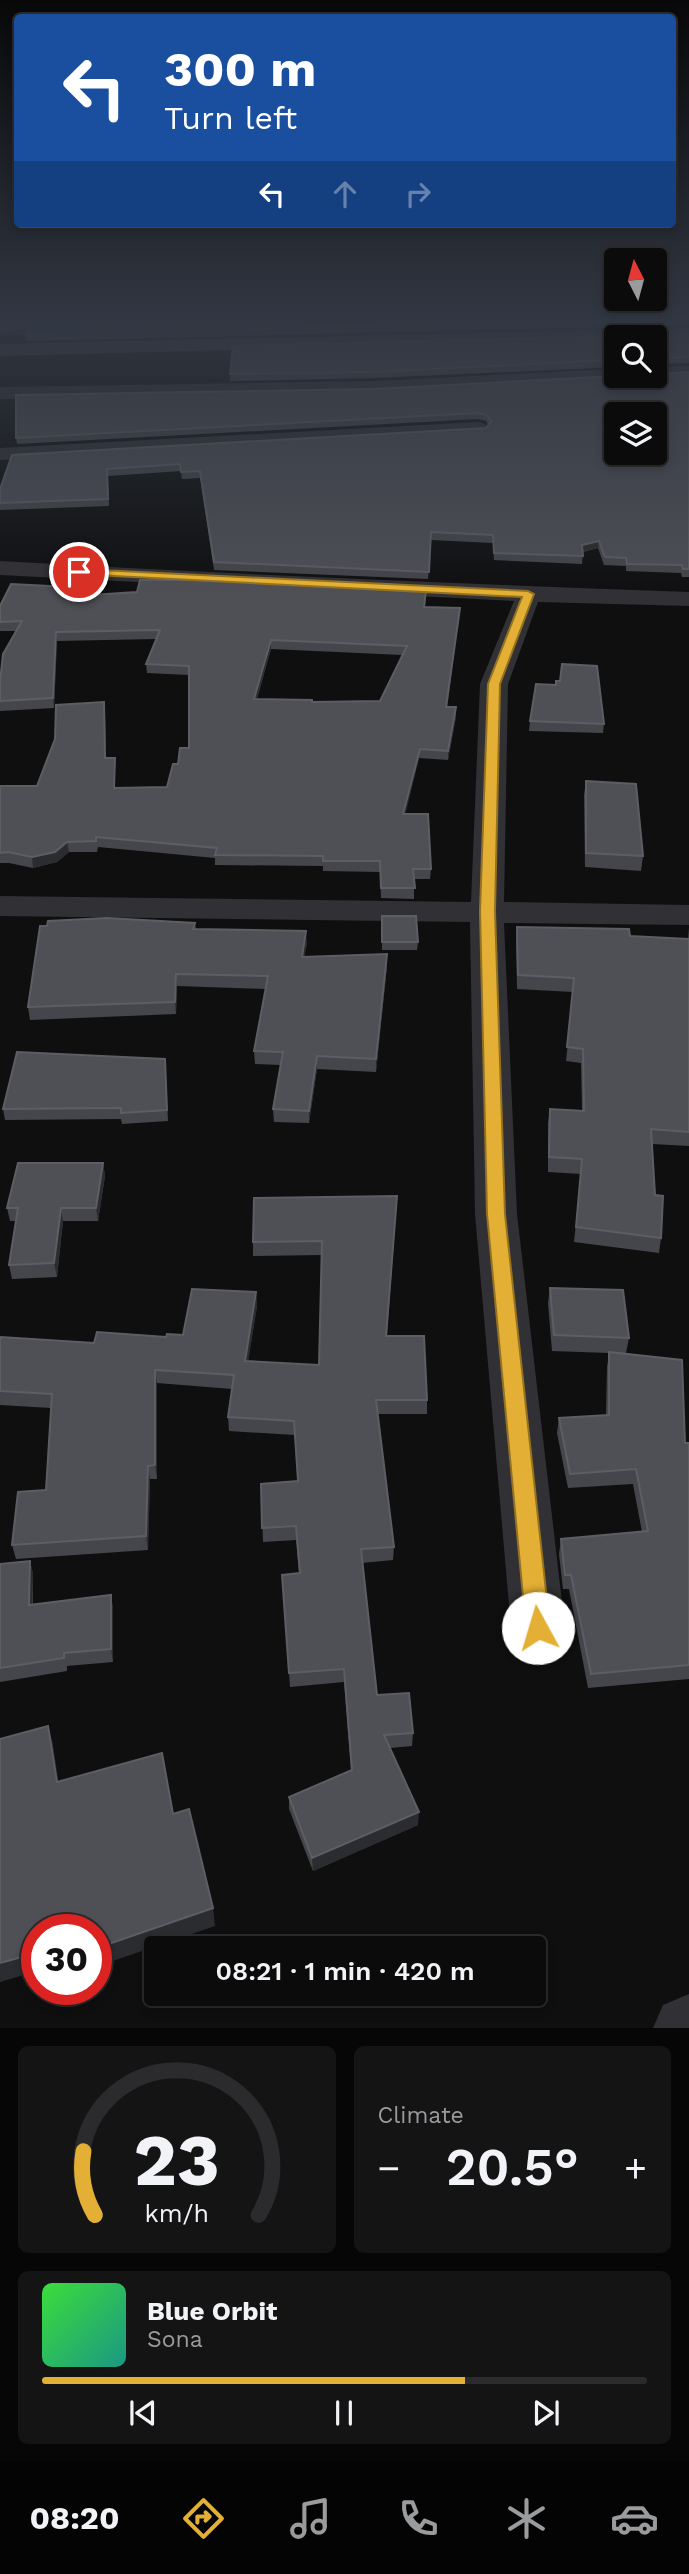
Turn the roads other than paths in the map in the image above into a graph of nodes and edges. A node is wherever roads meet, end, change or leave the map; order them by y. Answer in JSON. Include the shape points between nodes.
{"nodes":[{"id":1,"x":478,"y":428,"type":"edge"},
{"id":2,"x":0,"y":454,"type":"edge"},
{"id":3,"x":0,"y":568,"type":"edge"},
{"id":4,"x":237,"y":581,"type":"junction"},
{"id":5,"x":0,"y":590,"type":"edge"},
{"id":6,"x":528,"y":594,"type":"junction"},
{"id":7,"x":689,"y":599,"type":"edge"},
{"id":8,"x":0,"y":906,"type":"edge"},
{"id":9,"x":487,"y":911,"type":"junction"},
{"id":10,"x":689,"y":915,"type":"edge"},
{"id":11,"x":538,"y":1628,"type":"dead end"}],
"edges":[{"from":1,"to":2,"type":"street"},
{"from":3,"to":4,"type":"street"},
{"from":4,"to":5,"type":"street","via":[[211,586],[60,584]]},
{"from":4,"to":6,"type":"street"},
{"from":6,"to":7,"type":"street"},
{"from":6,"to":9,"type":"street","via":[[494,684]]},
{"from":8,"to":9,"type":"street"},
{"from":9,"to":10,"type":"street"},
{"from":9,"to":11,"type":"street","via":[[496,1214]]}]}
